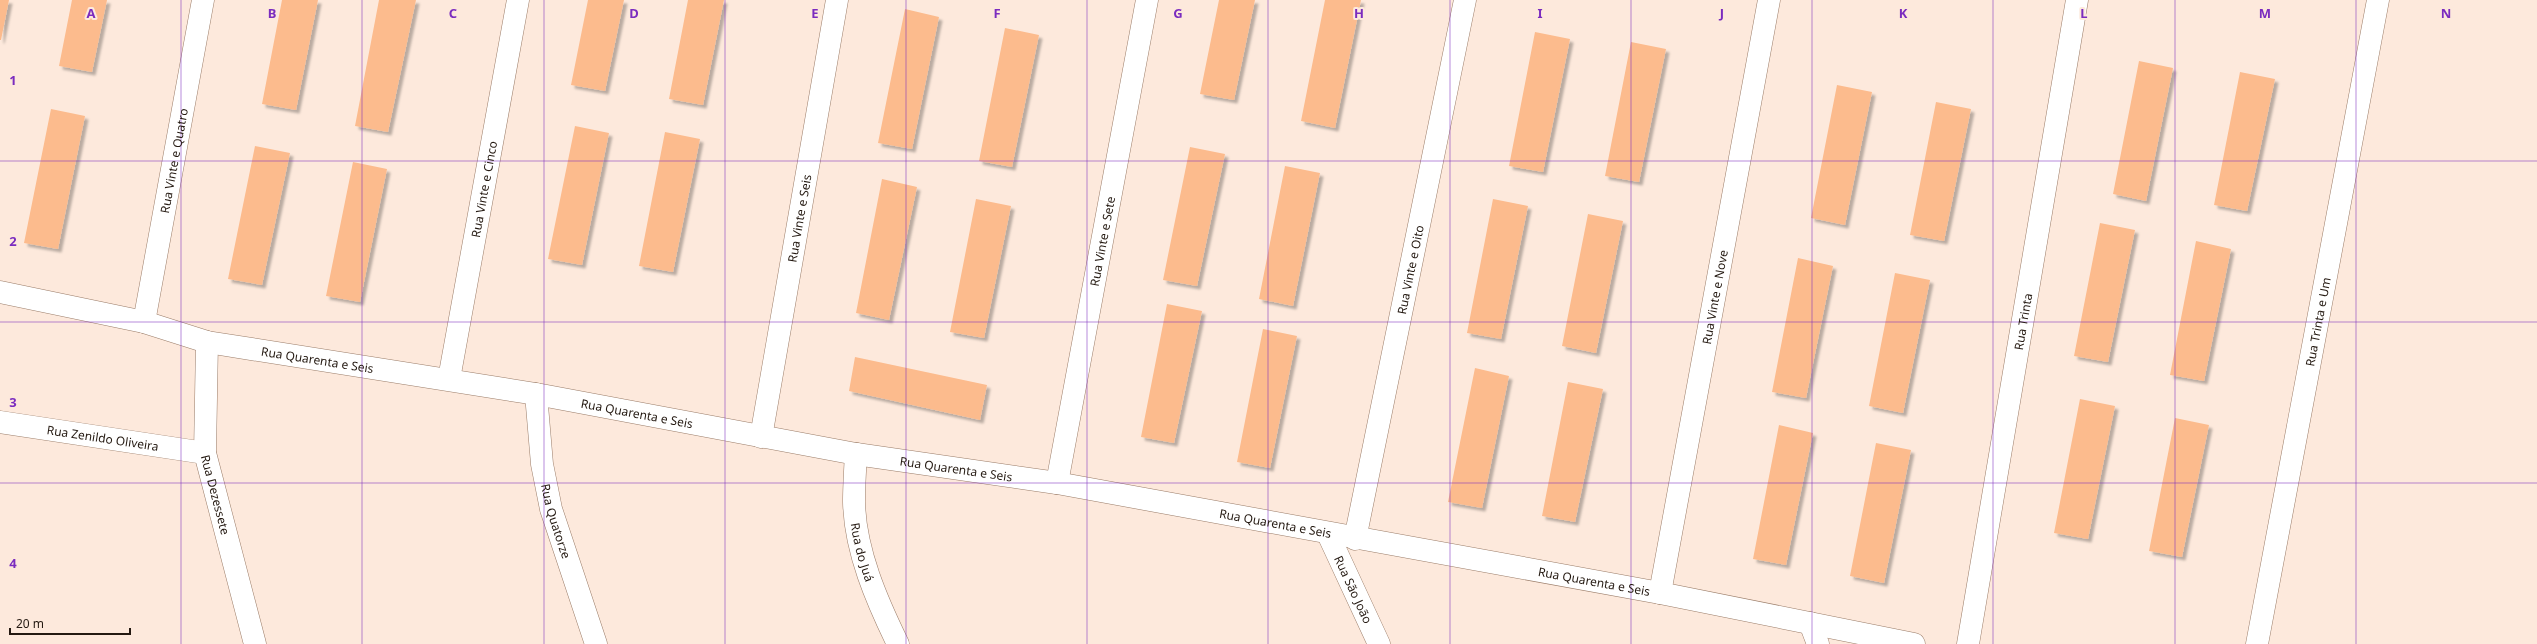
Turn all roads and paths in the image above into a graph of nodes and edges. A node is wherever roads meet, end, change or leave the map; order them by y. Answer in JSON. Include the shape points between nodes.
{"nodes":[{"id":1,"x":203,"y":0,"type":"edge"},
{"id":2,"x":518,"y":0,"type":"edge"},
{"id":3,"x":837,"y":0,"type":"edge"},
{"id":4,"x":1147,"y":0,"type":"edge"},
{"id":5,"x":1465,"y":0,"type":"edge"},
{"id":6,"x":1769,"y":0,"type":"edge"},
{"id":7,"x":2077,"y":0,"type":"edge"},
{"id":8,"x":2378,"y":0,"type":"edge"},
{"id":9,"x":0,"y":292,"type":"edge"},
{"id":10,"x":144,"y":322,"type":"junction"},
{"id":11,"x":207,"y":342,"type":"junction"},
{"id":12,"x":449,"y":379,"type":"junction"},
{"id":13,"x":536,"y":394,"type":"junction"},
{"id":14,"x":0,"y":422,"type":"edge"},
{"id":15,"x":761,"y":437,"type":"junction"},
{"id":16,"x":205,"y":453,"type":"junction"},
{"id":17,"x":856,"y":454,"type":"junction"},
{"id":18,"x":1058,"y":483,"type":"junction"},
{"id":19,"x":1328,"y":534,"type":"junction"},
{"id":20,"x":1355,"y":539,"type":"junction"},
{"id":21,"x":1660,"y":593,"type":"junction"},
{"id":22,"x":1810,"y":623,"type":"junction"},
{"id":23,"x":255,"y":644,"type":"edge"},
{"id":24,"x":596,"y":644,"type":"edge"},
{"id":25,"x":898,"y":644,"type":"edge"},
{"id":26,"x":1379,"y":644,"type":"edge"},
{"id":27,"x":1818,"y":644,"type":"edge"},
{"id":28,"x":1914,"y":644,"type":"edge"},
{"id":29,"x":1968,"y":644,"type":"edge"},
{"id":30,"x":2257,"y":644,"type":"edge"}],
"edges":[{"from":1,"to":10,"type":"street","name":"Rua Vinte e Quatro"},
{"from":2,"to":12,"type":"street","name":"Rua Vinte e Cinco"},
{"from":3,"to":15,"type":"street","name":"Rua Vinte e Seis"},
{"from":4,"to":18,"type":"street","name":"Rua Vinte e Sete"},
{"from":5,"to":20,"type":"street","name":"Rua Vinte e Oito"},
{"from":6,"to":21,"type":"street","name":"Rua Vinte e Nove"},
{"from":7,"to":29,"type":"street","name":"Rua Trinta"},
{"from":8,"to":30,"type":"street","name":"Rua Trinta e Um"},
{"from":9,"to":10,"type":"street","name":"Rua Quarenta e Seis"},
{"from":10,"to":11,"type":"street","name":"Rua Quarenta e Seis"},
{"from":11,"to":12,"type":"street","name":"Rua Quarenta e Seis"},
{"from":11,"to":16,"type":"street","name":"Rua Dezessete"},
{"from":12,"to":13,"type":"street","name":"Rua Quarenta e Seis"},
{"from":13,"to":15,"type":"street","name":"Rua Quarenta e Seis"},
{"from":13,"to":24,"type":"street","name":"Rua Quatorze","via":[[542,464],[551,509]]},
{"from":14,"to":16,"type":"street","name":"Rua Zenildo Oliveira"},
{"from":15,"to":17,"type":"street","name":"Rua Quarenta e Seis"},
{"from":16,"to":23,"type":"street","name":"Rua Dezessete"},
{"from":17,"to":18,"type":"street","name":"Rua Quarenta e Seis"},
{"from":17,"to":25,"type":"street","name":"Rua do Juá","via":[[854,503],[858,540],[870,580]]},
{"from":18,"to":19,"type":"street","name":"Rua Quarenta e Seis"},
{"from":19,"to":20,"type":"street","name":"Rua Quarenta e Seis"},
{"from":19,"to":26,"type":"street","name":"Rua São João"},
{"from":20,"to":21,"type":"street","name":"Rua Quarenta e Seis"},
{"from":21,"to":22,"type":"street","name":"Rua Quarenta e Seis"},
{"from":22,"to":27,"type":"street"},
{"from":22,"to":28,"type":"street","name":"Rua Quarenta e Seis"}]}
